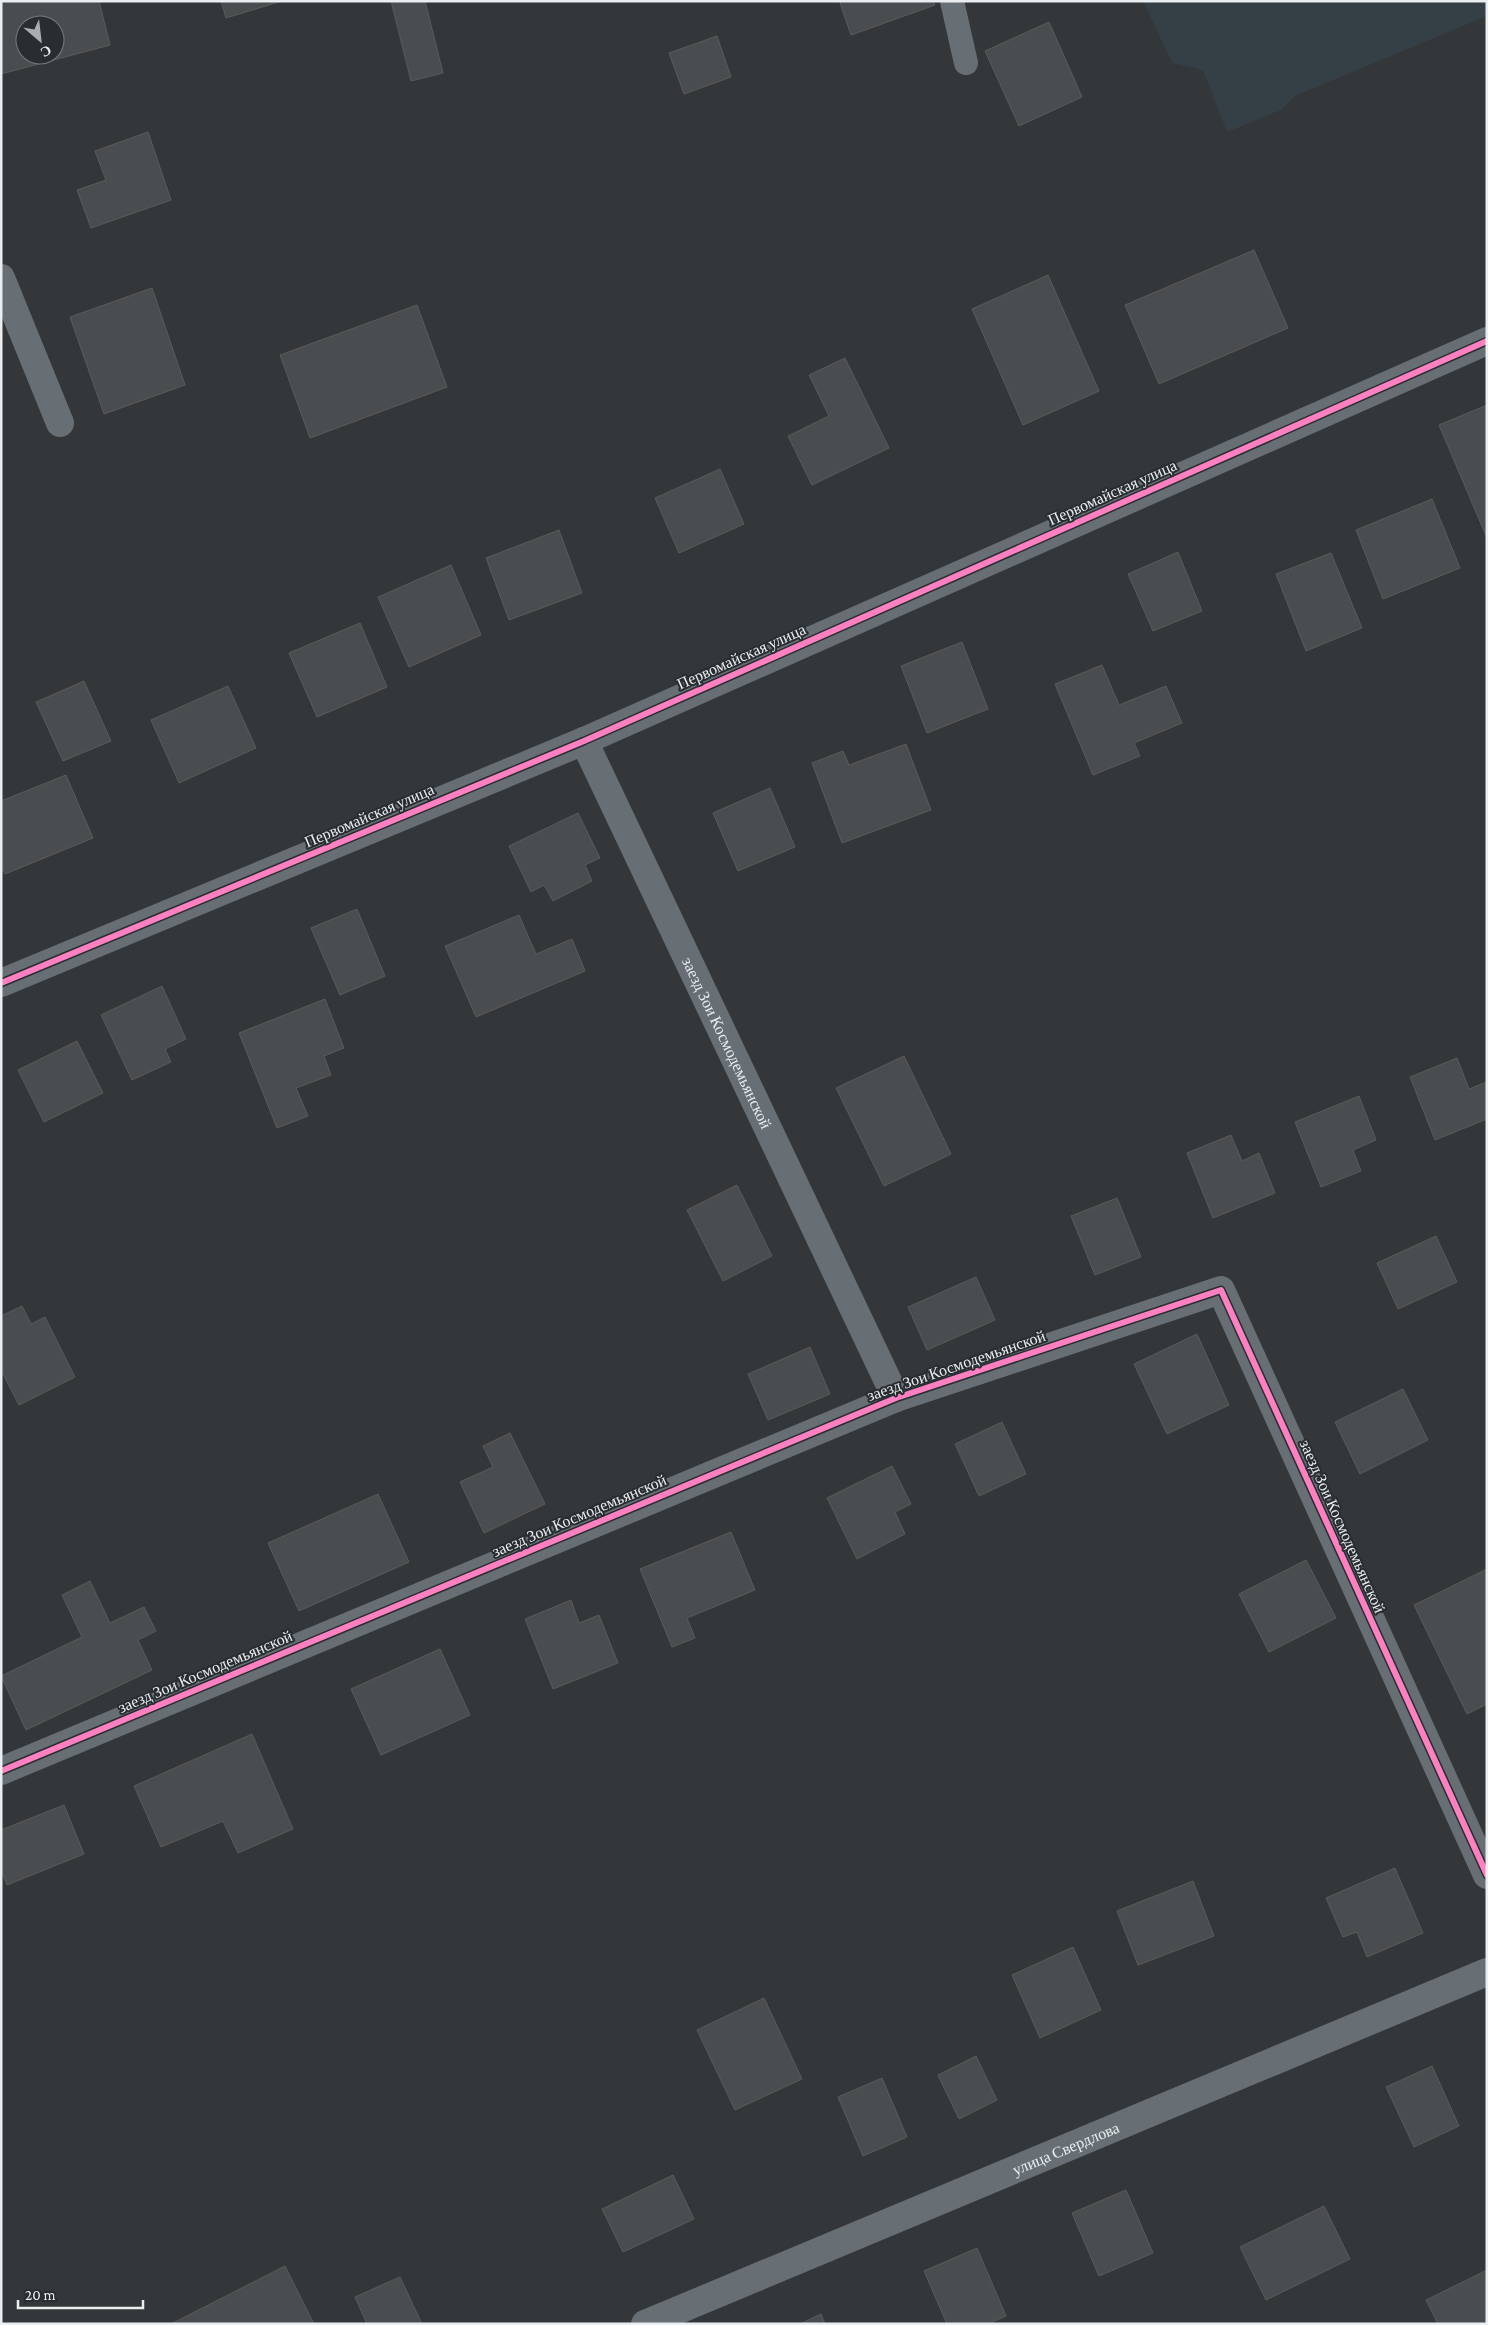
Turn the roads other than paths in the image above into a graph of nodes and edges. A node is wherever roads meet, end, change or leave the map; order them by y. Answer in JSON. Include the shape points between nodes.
{"nodes":[{"id":1,"x":952,"y":1,"type":"edge"},
{"id":2,"x":966,"y":63,"type":"dead end"},
{"id":3,"x":1,"y":278,"type":"edge"},
{"id":4,"x":1487,"y":341,"type":"edge"},
{"id":5,"x":60,"y":423,"type":"dead end"},
{"id":6,"x":584,"y":741,"type":"junction"},
{"id":7,"x":1,"y":983,"type":"edge"},
{"id":8,"x":896,"y":1398,"type":"junction"},
{"id":9,"x":1,"y":1771,"type":"edge"},
{"id":10,"x":1487,"y":1875,"type":"edge"},
{"id":11,"x":1487,"y":1972,"type":"edge"},
{"id":12,"x":645,"y":2324,"type":"edge"}],
"edges":[{"from":1,"to":2,"type":"lane"},
{"from":3,"to":5,"type":"street"},
{"from":4,"to":6,"type":"street","name":"Первомайская улица"},
{"from":6,"to":7,"type":"street","name":"Первомайская улица"},
{"from":6,"to":8,"type":"street","name":"заезд Зои Космодемьянской"},
{"from":8,"to":9,"type":"street","name":"заезд Зои Космодемьянской"},
{"from":8,"to":10,"type":"street","name":"заезд Зои Космодемьянской","via":[[1221,1290]]},
{"from":11,"to":12,"type":"street","name":"улица Свердлова"}]}
